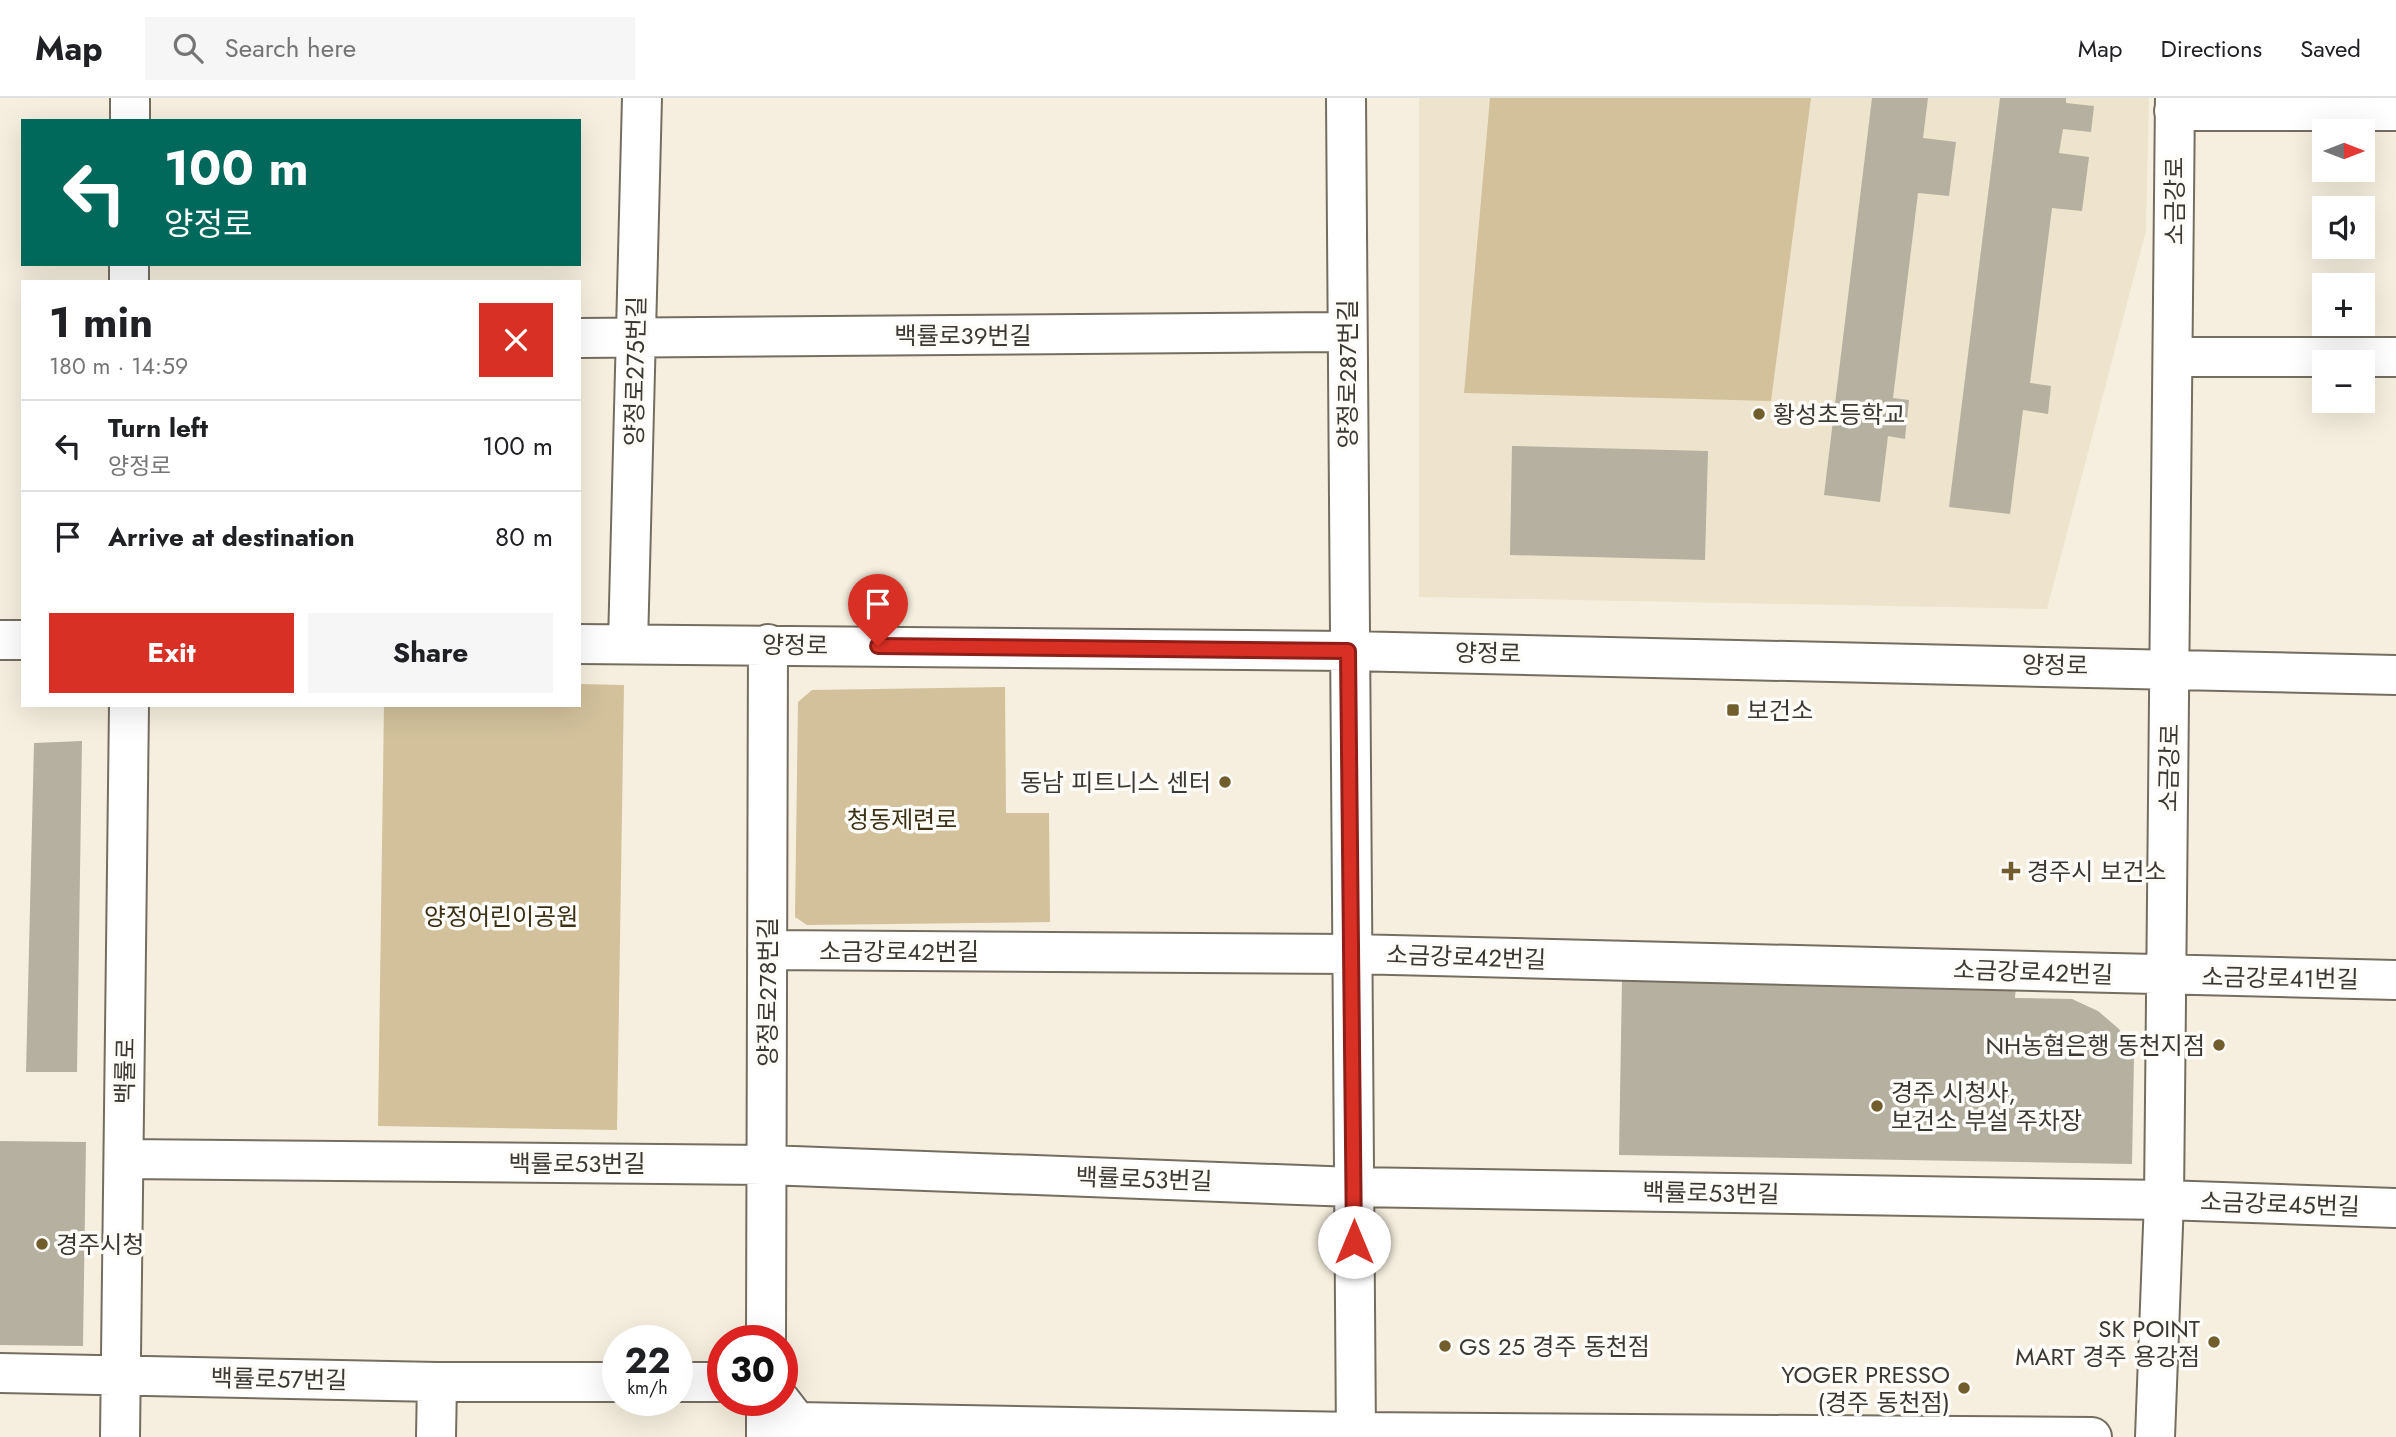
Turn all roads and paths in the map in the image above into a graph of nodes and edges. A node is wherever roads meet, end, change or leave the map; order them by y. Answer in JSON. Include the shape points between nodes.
{"nodes":[{"id":1,"x":130,"y":98,"type":"edge"},
{"id":2,"x":642,"y":98,"type":"edge"},
{"id":3,"x":1346,"y":98,"type":"edge"},
{"id":4,"x":2175,"y":105,"type":"edge"},
{"id":5,"x":2396,"y":111,"type":"edge"},
{"id":6,"x":130,"y":119,"type":"edge"},
{"id":7,"x":1347,"y":332,"type":"junction"},
{"id":8,"x":581,"y":338,"type":"edge"},
{"id":9,"x":636,"y":338,"type":"junction"},
{"id":10,"x":2174,"y":357,"type":"junction"},
{"id":11,"x":2396,"y":357,"type":"edge"},
{"id":12,"x":0,"y":640,"type":"edge"},
{"id":13,"x":21,"y":640,"type":"edge"},
{"id":14,"x":581,"y":644,"type":"edge"},
{"id":15,"x":628,"y":644,"type":"junction"},
{"id":16,"x":768,"y":644,"type":"junction"},
{"id":17,"x":1348,"y":651,"type":"junction"},
{"id":18,"x":2171,"y":667,"type":"junction"},
{"id":19,"x":2396,"y":675,"type":"edge"},
{"id":20,"x":129,"y":707,"type":"edge"},
{"id":21,"x":767,"y":950,"type":"junction"},
{"id":22,"x":1351,"y":954,"type":"junction"},
{"id":23,"x":2165,"y":976,"type":"junction"},
{"id":24,"x":2396,"y":980,"type":"edge"},
{"id":25,"x":124,"y":1159,"type":"junction"},
{"id":26,"x":767,"y":1165,"type":"junction"},
{"id":27,"x":1353,"y":1188,"type":"junction"},
{"id":28,"x":2164,"y":1200,"type":"junction"},
{"id":29,"x":2396,"y":1208,"type":"edge"},
{"id":30,"x":766,"y":1325,"type":"edge"},
{"id":31,"x":0,"y":1373,"type":"edge"},
{"id":32,"x":120,"y":1375,"type":"junction"},
{"id":33,"x":437,"y":1382,"type":"junction"},
{"id":34,"x":602,"y":1382,"type":"edge"},
{"id":35,"x":766,"y":1416,"type":"edge"},
{"id":36,"x":792,"y":1416,"type":"edge"},
{"id":37,"x":1356,"y":1434,"type":"edge"},
{"id":38,"x":120,"y":1437,"type":"edge"},
{"id":39,"x":436,"y":1437,"type":"edge"},
{"id":40,"x":766,"y":1437,"type":"edge"},
{"id":41,"x":2092,"y":1437,"type":"edge"},
{"id":42,"x":2155,"y":1437,"type":"edge"}],
"edges":[{"from":1,"to":6,"type":"street"},
{"from":2,"to":9,"type":"street","name":"양정로275번길"},
{"from":3,"to":7,"type":"street","name":"양정로287번길"},
{"from":4,"to":5,"type":"street"},
{"from":4,"to":10,"type":"street","name":"소금강로"},
{"from":7,"to":9,"type":"street","name":"백률로39번길"},
{"from":7,"to":17,"type":"street","name":"양정로287번길"},
{"from":8,"to":9,"type":"street","name":"백률로39번길"},
{"from":9,"to":15,"type":"street","name":"양정로275번길"},
{"from":10,"to":11,"type":"street"},
{"from":10,"to":18,"type":"street","name":"소금강로"},
{"from":12,"to":13,"type":"street"},
{"from":14,"to":15,"type":"street","name":"양정로"},
{"from":15,"to":16,"type":"street","name":"양정로"},
{"from":16,"to":17,"type":"street","name":"양정로"},
{"from":16,"to":21,"type":"street","name":"양정로278번길"},
{"from":17,"to":18,"type":"street","name":"양정로"},
{"from":17,"to":22,"type":"street","name":"양정로287번길"},
{"from":18,"to":19,"type":"street","name":"양정로"},
{"from":18,"to":23,"type":"street","name":"소금강로"},
{"from":20,"to":25,"type":"street","name":"백률로"},
{"from":21,"to":22,"type":"street","name":"소금강로42번길"},
{"from":21,"to":26,"type":"street","name":"양정로278번길"},
{"from":22,"to":23,"type":"street","name":"소금강로42번길"},
{"from":22,"to":27,"type":"street","name":"양정로287번길"},
{"from":23,"to":24,"type":"street","name":"소금강로41번길"},
{"from":23,"to":28,"type":"street","name":"소금강로"},
{"from":25,"to":26,"type":"street","name":"백률로53번길"},
{"from":25,"to":32,"type":"street","name":"백률로"},
{"from":26,"to":27,"type":"street","name":"백률로53번길"},
{"from":26,"to":30,"type":"street","name":"양정로278번길"},
{"from":27,"to":28,"type":"street","name":"백률로53번길"},
{"from":27,"to":37,"type":"street","name":"양정로287번길"},
{"from":28,"to":29,"type":"street","name":"소금강로45번길"},
{"from":28,"to":42,"type":"street","name":"소금강로"},
{"from":31,"to":32,"type":"street","name":"백률로57번길"},
{"from":32,"to":33,"type":"street","name":"백률로57번길"},
{"from":32,"to":38,"type":"street","name":"백률로"},
{"from":33,"to":34,"type":"street","name":"백률로57번길"},
{"from":33,"to":39,"type":"street"},
{"from":35,"to":40,"type":"street"},
{"from":36,"to":37,"type":"street","via":[[797,1422]]},
{"from":37,"to":41,"type":"street"}]}
